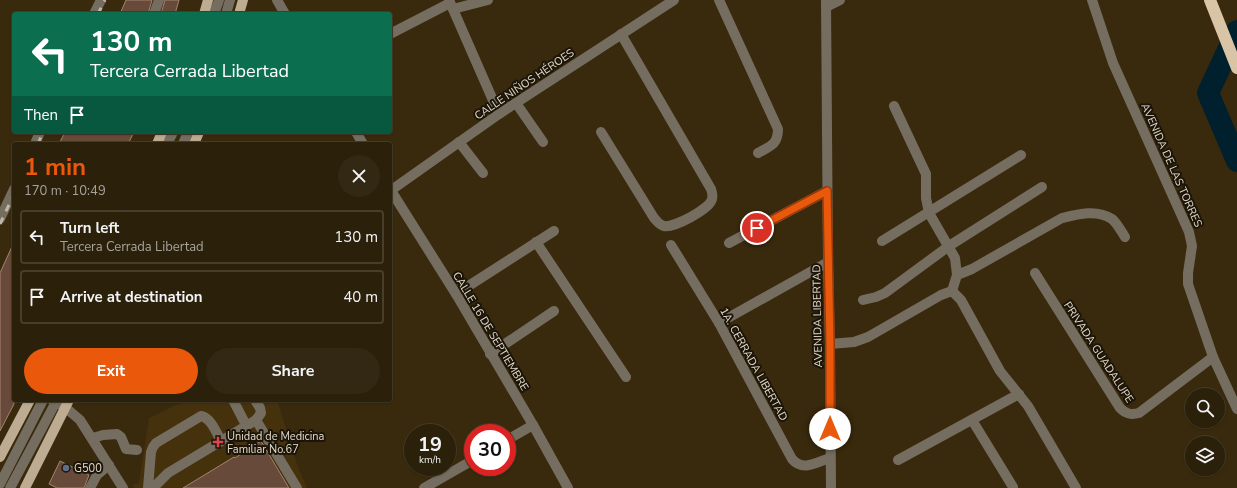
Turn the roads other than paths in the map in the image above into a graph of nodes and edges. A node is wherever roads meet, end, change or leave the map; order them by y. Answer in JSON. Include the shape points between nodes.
{"nodes":[{"id":1,"x":101,"y":0,"type":"edge"},
{"id":2,"x":159,"y":0,"type":"edge"},
{"id":3,"x":208,"y":0,"type":"edge"},
{"id":4,"x":219,"y":0,"type":"edge"},
{"id":5,"x":230,"y":0,"type":"edge"},
{"id":6,"x":243,"y":0,"type":"edge"},
{"id":7,"x":277,"y":0,"type":"edge"},
{"id":8,"x":488,"y":0,"type":"edge"},
{"id":9,"x":674,"y":0,"type":"edge"},
{"id":10,"x":719,"y":0,"type":"edge"},
{"id":11,"x":840,"y":0,"type":"edge"},
{"id":12,"x":1092,"y":0,"type":"edge"},
{"id":13,"x":1210,"y":0,"type":"edge"},
{"id":14,"x":450,"y":4,"type":"edge"},
{"id":15,"x":826,"y":4,"type":"edge"},
{"id":16,"x":95,"y":12,"type":"edge"},
{"id":17,"x":155,"y":12,"type":"edge"},
{"id":18,"x":205,"y":12,"type":"edge"},
{"id":19,"x":215,"y":12,"type":"edge"},
{"id":20,"x":227,"y":12,"type":"edge"},
{"id":21,"x":240,"y":12,"type":"edge"},
{"id":22,"x":284,"y":12,"type":"edge"},
{"id":23,"x":392,"y":33,"type":"edge"},
{"id":24,"x":621,"y":34,"type":"junction"},
{"id":25,"x":1237,"y":68,"type":"edge"},
{"id":26,"x":516,"y":103,"type":"junction"},
{"id":27,"x":894,"y":106,"type":"dead end"},
{"id":28,"x":499,"y":114,"type":"junction"},
{"id":29,"x":601,"y":132,"type":"dead end"},
{"id":30,"x":459,"y":142,"type":"junction"},
{"id":31,"x":543,"y":142,"type":"dead end"},
{"id":32,"x":758,"y":153,"type":"dead end"},
{"id":33,"x":1020,"y":155,"type":"dead end"},
{"id":34,"x":483,"y":173,"type":"dead end"},
{"id":35,"x":1042,"y":187,"type":"dead end"},
{"id":36,"x":392,"y":189,"type":"edge"},
{"id":37,"x":827,"y":191,"type":"junction"},
{"id":38,"x":12,"y":193,"type":"edge"},
{"id":39,"x":392,"y":193,"type":"edge"},
{"id":40,"x":929,"y":213,"type":"junction"},
{"id":41,"x":0,"y":219,"type":"edge"},
{"id":42,"x":554,"y":231,"type":"dead end"},
{"id":43,"x":1125,"y":237,"type":"dead end"},
{"id":44,"x":882,"y":241,"type":"dead end"},
{"id":45,"x":536,"y":242,"type":"junction"},
{"id":46,"x":729,"y":243,"type":"dead end"},
{"id":47,"x":671,"y":245,"type":"dead end"},
{"id":48,"x":948,"y":246,"type":"junction"},
{"id":49,"x":828,"y":262,"type":"junction"},
{"id":50,"x":1035,"y":273,"type":"dead end"},
{"id":51,"x":957,"y":275,"type":"junction"},
{"id":52,"x":952,"y":292,"type":"junction"},
{"id":53,"x":456,"y":294,"type":"junction"},
{"id":54,"x":863,"y":300,"type":"dead end"},
{"id":55,"x":554,"y":311,"type":"dead end"},
{"id":56,"x":718,"y":323,"type":"junction"},
{"id":57,"x":830,"y":344,"type":"junction"},
{"id":58,"x":490,"y":354,"type":"junction"},
{"id":59,"x":1213,"y":357,"type":"junction"},
{"id":60,"x":626,"y":377,"type":"dead end"},
{"id":61,"x":1019,"y":394,"type":"junction"},
{"id":62,"x":29,"y":402,"type":"edge"},
{"id":63,"x":42,"y":402,"type":"edge"},
{"id":64,"x":54,"y":402,"type":"edge"},
{"id":65,"x":234,"y":402,"type":"edge"},
{"id":66,"x":256,"y":402,"type":"edge"},
{"id":67,"x":67,"y":404,"type":"edge"},
{"id":68,"x":1237,"y":409,"type":"edge"},
{"id":69,"x":256,"y":420,"type":"junction"},
{"id":70,"x":972,"y":420,"type":"junction"},
{"id":71,"x":246,"y":425,"type":"junction"},
{"id":72,"x":533,"y":425,"type":"junction"},
{"id":73,"x":516,"y":435,"type":"edge"},
{"id":74,"x":93,"y":438,"type":"junction"},
{"id":75,"x":221,"y":441,"type":"junction"},
{"id":76,"x":138,"y":450,"type":"dead end"},
{"id":77,"x":0,"y":457,"type":"edge"},
{"id":78,"x":830,"y":458,"type":"junction"},
{"id":79,"x":898,"y":460,"type":"dead end"},
{"id":80,"x":109,"y":465,"type":"junction"},
{"id":81,"x":464,"y":465,"type":"edge"},
{"id":82,"x":0,"y":484,"type":"edge"},
{"id":83,"x":27,"y":487,"type":"edge"},
{"id":84,"x":1012,"y":487,"type":"dead end"},
{"id":85,"x":10,"y":488,"type":"edge"},
{"id":86,"x":90,"y":488,"type":"edge"},
{"id":87,"x":122,"y":488,"type":"edge"},
{"id":88,"x":148,"y":488,"type":"edge"},
{"id":89,"x":153,"y":488,"type":"edge"},
{"id":90,"x":297,"y":488,"type":"edge"},
{"id":91,"x":424,"y":488,"type":"edge"},
{"id":92,"x":568,"y":488,"type":"edge"},
{"id":93,"x":830,"y":488,"type":"edge"},
{"id":94,"x":1076,"y":488,"type":"edge"}],
"edges":[{"from":1,"to":16,"type":"street"},
{"from":2,"to":17,"type":"street"},
{"from":3,"to":18,"type":"main road"},
{"from":4,"to":19,"type":"street"},
{"from":5,"to":20,"type":"street"},
{"from":6,"to":21,"type":"main road"},
{"from":7,"to":22,"type":"street"},
{"from":8,"to":14,"type":"street"},
{"from":9,"to":24,"type":"street","name":"CALLE NIÑOS HÉROES"},
{"from":10,"to":32,"type":"street","via":[[778,129],[778,136],[772,146]]},
{"from":11,"to":15,"type":"street"},
{"from":12,"to":59,"type":"street","name":"AVENIDA DE LAS TORRES","via":[[1113,63],[1189,232],[1192,246],[1188,284]]},
{"from":13,"to":25,"type":"highway"},
{"from":14,"to":23,"type":"street"},
{"from":14,"to":28,"type":"street"},
{"from":15,"to":37,"type":"street","name":"AVENIDA LIBERTAD"},
{"from":24,"to":26,"type":"street","name":"CALLE NIÑOS HÉROES"},
{"from":24,"to":29,"type":"street","via":[[711,190],[710,203],[706,208],[677,224],[663,226],[658,223]]},
{"from":26,"to":28,"type":"street","name":"CALLE NIÑOS HÉROES"},
{"from":26,"to":31,"type":"street"},
{"from":27,"to":40,"type":"street","via":[[926,174]]},
{"from":28,"to":30,"type":"street","name":"CALLE NIÑOS HÉROES"},
{"from":30,"to":34,"type":"street"},
{"from":30,"to":36,"type":"street","name":"CALLE NIÑOS HÉROES"},
{"from":33,"to":40,"type":"street"},
{"from":35,"to":48,"type":"street"},
{"from":37,"to":46,"type":"street"},
{"from":37,"to":49,"type":"street","name":"AVENIDA LIBERTAD"},
{"from":38,"to":41,"type":"street"},
{"from":39,"to":53,"type":"street","name":"CALLE 16 DE SEPTIEMBRE"},
{"from":40,"to":44,"type":"street"},
{"from":40,"to":48,"type":"street"},
{"from":42,"to":45,"type":"street"},
{"from":43,"to":51,"type":"street","via":[[1113,220],[1104,215],[1079,214],[1062,218]]},
{"from":45,"to":53,"type":"street"},
{"from":45,"to":60,"type":"street"},
{"from":47,"to":56,"type":"street","name":"1A. CERRADA LIBERTAD"},
{"from":48,"to":51,"type":"street","via":[[955,258]]},
{"from":48,"to":54,"type":"street","via":[[885,293]]},
{"from":49,"to":56,"type":"street"},
{"from":49,"to":57,"type":"street","name":"AVENIDA LIBERTAD"},
{"from":50,"to":59,"type":"street","name":"PRIVADA GUADALUPE","via":[[1120,408],[1129,415],[1139,412]]},
{"from":51,"to":52,"type":"street"},
{"from":52,"to":57,"type":"street","via":[[941,295],[868,337],[854,342]]},
{"from":52,"to":61,"type":"street","via":[[961,300],[1000,371]]},
{"from":53,"to":58,"type":"street","name":"CALLE 16 DE SEPTIEMBRE"},
{"from":55,"to":58,"type":"street"},
{"from":56,"to":78,"type":"street","name":"1A. CERRADA LIBERTAD","via":[[792,459],[798,465],[806,466]]},
{"from":57,"to":78,"type":"street","name":"AVENIDA LIBERTAD"},
{"from":58,"to":72,"type":"street","name":"CALLE 16 DE SEPTIEMBRE"},
{"from":59,"to":68,"type":"street","name":"AVENIDA DE LAS TORRES"},
{"from":61,"to":70,"type":"street"},
{"from":61,"to":94,"type":"street"},
{"from":62,"to":77,"type":"main road"},
{"from":63,"to":82,"type":"street"},
{"from":64,"to":85,"type":"street"},
{"from":65,"to":71,"type":"street"},
{"from":66,"to":69,"type":"street","via":[[261,413]]},
{"from":67,"to":74,"type":"street"},
{"from":67,"to":83,"type":"main road"},
{"from":69,"to":71,"type":"street"},
{"from":69,"to":90,"type":"street"},
{"from":70,"to":79,"type":"street"},
{"from":70,"to":84,"type":"street"},
{"from":71,"to":75,"type":"street"},
{"from":72,"to":73,"type":"street"},
{"from":72,"to":92,"type":"street","name":"CALLE 16 DE SEPTIEMBRE"},
{"from":74,"to":76,"type":"street","via":[[117,434],[126,449]]},
{"from":74,"to":80,"type":"street"},
{"from":75,"to":88,"type":"street","via":[[210,421],[201,416],[156,443],[151,452]]},
{"from":75,"to":89,"type":"street","via":[[168,473]]},
{"from":78,"to":93,"type":"street","name":"AVENIDA LIBERTAD"},
{"from":80,"to":86,"type":"street","via":[[96,475]]},
{"from":80,"to":87,"type":"street"},
{"from":81,"to":91,"type":"street"}]}
